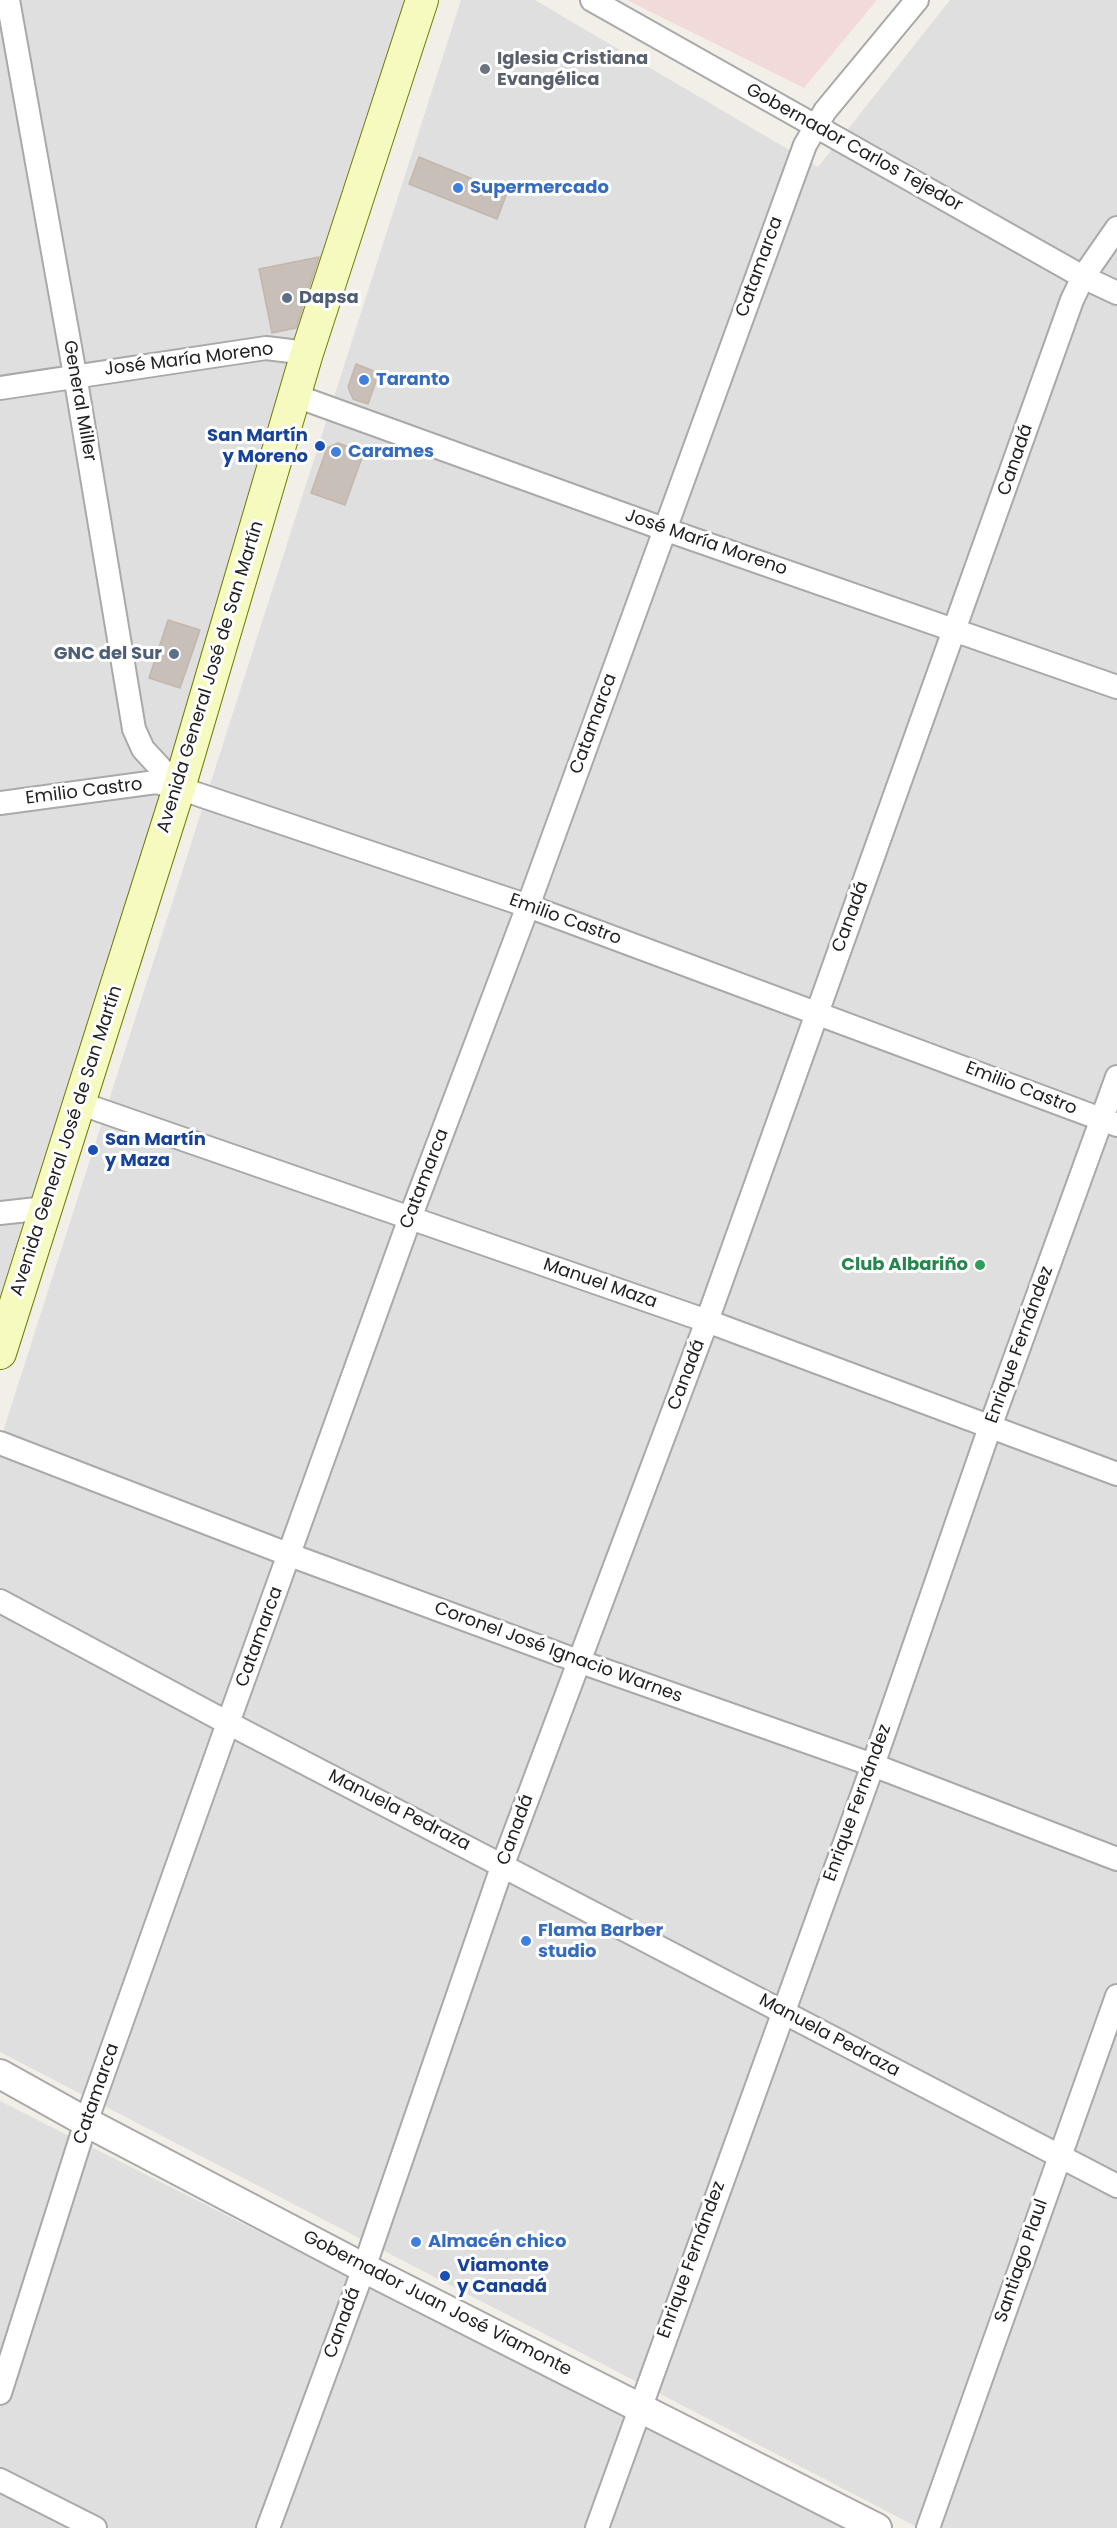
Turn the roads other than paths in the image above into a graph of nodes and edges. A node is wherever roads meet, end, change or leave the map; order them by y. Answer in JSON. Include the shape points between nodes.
{"nodes":[{"id":1,"x":8,"y":0,"type":"edge"},
{"id":2,"x":422,"y":0,"type":"edge"},
{"id":3,"x":592,"y":0,"type":"edge"},
{"id":4,"x":917,"y":0,"type":"edge"},
{"id":5,"x":814,"y":126,"type":"junction"},
{"id":6,"x":1117,"y":228,"type":"edge"},
{"id":7,"x":1083,"y":276,"type":"junction"},
{"id":8,"x":1117,"y":293,"type":"edge"},
{"id":9,"x":307,"y":353,"type":"junction"},
{"id":10,"x":75,"y":375,"type":"junction"},
{"id":11,"x":0,"y":388,"type":"edge"},
{"id":12,"x":296,"y":396,"type":"junction"},
{"id":13,"x":664,"y":529,"type":"junction"},
{"id":14,"x":956,"y":630,"type":"junction"},
{"id":15,"x":1117,"y":687,"type":"edge"},
{"id":16,"x":179,"y":788,"type":"junction"},
{"id":17,"x":0,"y":803,"type":"edge"},
{"id":18,"x":528,"y":906,"type":"junction"},
{"id":19,"x":816,"y":1012,"type":"junction"},
{"id":20,"x":1117,"y":1077,"type":"edge"},
{"id":21,"x":79,"y":1103,"type":"junction"},
{"id":22,"x":1109,"y":1122,"type":"edge"},
{"id":23,"x":46,"y":1208,"type":"junction"},
{"id":24,"x":0,"y":1213,"type":"edge"},
{"id":25,"x":410,"y":1218,"type":"junction"},
{"id":26,"x":707,"y":1321,"type":"junction"},
{"id":27,"x":0,"y":1353,"type":"edge"},
{"id":28,"x":990,"y":1427,"type":"junction"},
{"id":29,"x":0,"y":1443,"type":"edge"},
{"id":30,"x":1117,"y":1474,"type":"edge"},
{"id":31,"x":290,"y":1555,"type":"junction"},
{"id":32,"x":0,"y":1601,"type":"edge"},
{"id":33,"x":578,"y":1661,"type":"junction"},
{"id":34,"x":228,"y":1723,"type":"junction"},
{"id":35,"x":873,"y":1765,"type":"junction"},
{"id":36,"x":1117,"y":1859,"type":"edge"},
{"id":37,"x":503,"y":1864,"type":"junction"},
{"id":38,"x":1117,"y":1995,"type":"edge"},
{"id":39,"x":782,"y":2011,"type":"junction"},
{"id":40,"x":0,"y":2074,"type":"edge"},
{"id":41,"x":86,"y":2122,"type":"junction"},
{"id":42,"x":1059,"y":2156,"type":"junction"},
{"id":43,"x":1117,"y":2186,"type":"edge"},
{"id":44,"x":364,"y":2268,"type":"junction"},
{"id":45,"x":0,"y":2393,"type":"edge"},
{"id":46,"x":639,"y":2407,"type":"junction"},
{"id":47,"x":0,"y":2480,"type":"edge"},
{"id":48,"x":95,"y":2528,"type":"edge"},
{"id":49,"x":268,"y":2528,"type":"edge"},
{"id":50,"x":597,"y":2528,"type":"edge"},
{"id":51,"x":878,"y":2528,"type":"edge"},
{"id":52,"x":928,"y":2528,"type":"edge"}],
"edges":[{"from":1,"to":10,"type":"street","name":"General Miller"},
{"from":2,"to":9,"type":"main road","name":"Avenida General José de San Martín"},
{"from":3,"to":5,"type":"street","name":"Gobernador Carlos Tejedor"},
{"from":4,"to":5,"type":"street","name":"Catamarca"},
{"from":5,"to":7,"type":"street","name":"Gobernador Carlos Tejedor"},
{"from":5,"to":13,"type":"street","name":"Catamarca"},
{"from":6,"to":7,"type":"street","name":"Canadá"},
{"from":7,"to":8,"type":"street","name":"Gobernador Carlos Tejedor"},
{"from":7,"to":14,"type":"street","name":"Canadá"},
{"from":9,"to":10,"type":"street","name":"José María Moreno","via":[[266,348]]},
{"from":9,"to":12,"type":"main road","name":"Avenida General José de San Martín"},
{"from":10,"to":11,"type":"street","name":"José María Moreno"},
{"from":10,"to":16,"type":"street","name":"General Miller","via":[[134,729],[143,750]]},
{"from":12,"to":13,"type":"street","name":"José María Moreno"},
{"from":12,"to":16,"type":"main road","name":"Avenida General José de San Martín"},
{"from":13,"to":14,"type":"street","name":"José María Moreno"},
{"from":13,"to":18,"type":"street","name":"Catamarca"},
{"from":14,"to":15,"type":"street","name":"José María Moreno"},
{"from":14,"to":19,"type":"street","name":"Canadá"},
{"from":16,"to":17,"type":"street","name":"Emilio Castro","via":[[156,782]]},
{"from":16,"to":18,"type":"street","name":"Emilio Castro"},
{"from":16,"to":21,"type":"main road","name":"Avenida General José de San Martín"},
{"from":18,"to":19,"type":"street","name":"Emilio Castro"},
{"from":18,"to":25,"type":"street","name":"Catamarca"},
{"from":19,"to":22,"type":"street","name":"Emilio Castro"},
{"from":19,"to":26,"type":"street","name":"Canadá"},
{"from":20,"to":22,"type":"street","name":"Enrique Fernández"},
{"from":21,"to":23,"type":"main road","name":"Avenida General José de San Martín"},
{"from":21,"to":25,"type":"street","name":"Manuel Maza"},
{"from":22,"to":28,"type":"street","name":"Enrique Fernández"},
{"from":23,"to":24,"type":"street"},
{"from":23,"to":27,"type":"main road","name":"Avenida General José de San Martín"},
{"from":25,"to":26,"type":"street","name":"Manuel Maza"},
{"from":25,"to":31,"type":"street","name":"Catamarca"},
{"from":26,"to":28,"type":"street","name":"Manuel Maza"},
{"from":26,"to":33,"type":"street","name":"Canadá"},
{"from":28,"to":30,"type":"street","name":"Manuel Maza"},
{"from":28,"to":35,"type":"street","name":"Enrique Fernández"},
{"from":29,"to":31,"type":"street","name":"Coronel José Ignacio Warnes"},
{"from":31,"to":33,"type":"street","name":"Coronel José Ignacio Warnes"},
{"from":31,"to":34,"type":"street","name":"Catamarca"},
{"from":32,"to":34,"type":"street","name":"Manuela Pedraza"},
{"from":33,"to":35,"type":"street","name":"Coronel José Ignacio Warnes"},
{"from":33,"to":37,"type":"street","name":"Canadá"},
{"from":34,"to":37,"type":"street","name":"Manuela Pedraza"},
{"from":34,"to":41,"type":"street","name":"Catamarca"},
{"from":35,"to":36,"type":"street","name":"Coronel José Ignacio Warnes"},
{"from":35,"to":39,"type":"street","name":"Enrique Fernández"},
{"from":37,"to":39,"type":"street","name":"Manuela Pedraza"},
{"from":37,"to":44,"type":"street","name":"Canadá"},
{"from":38,"to":42,"type":"street","name":"Santiago Plaul"},
{"from":39,"to":42,"type":"street","name":"Manuela Pedraza"},
{"from":39,"to":46,"type":"street","name":"Enrique Fernández"},
{"from":40,"to":41,"type":"street","name":"Gobernador Juan José Viamonte"},
{"from":41,"to":44,"type":"street","name":"Gobernador Juan José Viamonte"},
{"from":41,"to":45,"type":"street","name":"Catamarca"},
{"from":42,"to":43,"type":"street","name":"Manuela Pedraza"},
{"from":42,"to":52,"type":"street","name":"Santiago Plaul"},
{"from":44,"to":46,"type":"street","name":"Gobernador Juan José Viamonte"},
{"from":44,"to":49,"type":"street","name":"Canadá"},
{"from":46,"to":50,"type":"street","name":"Enrique Fernández"},
{"from":46,"to":51,"type":"street","name":"Gobernador Juan José Viamonte"},
{"from":47,"to":48,"type":"street"}]}
